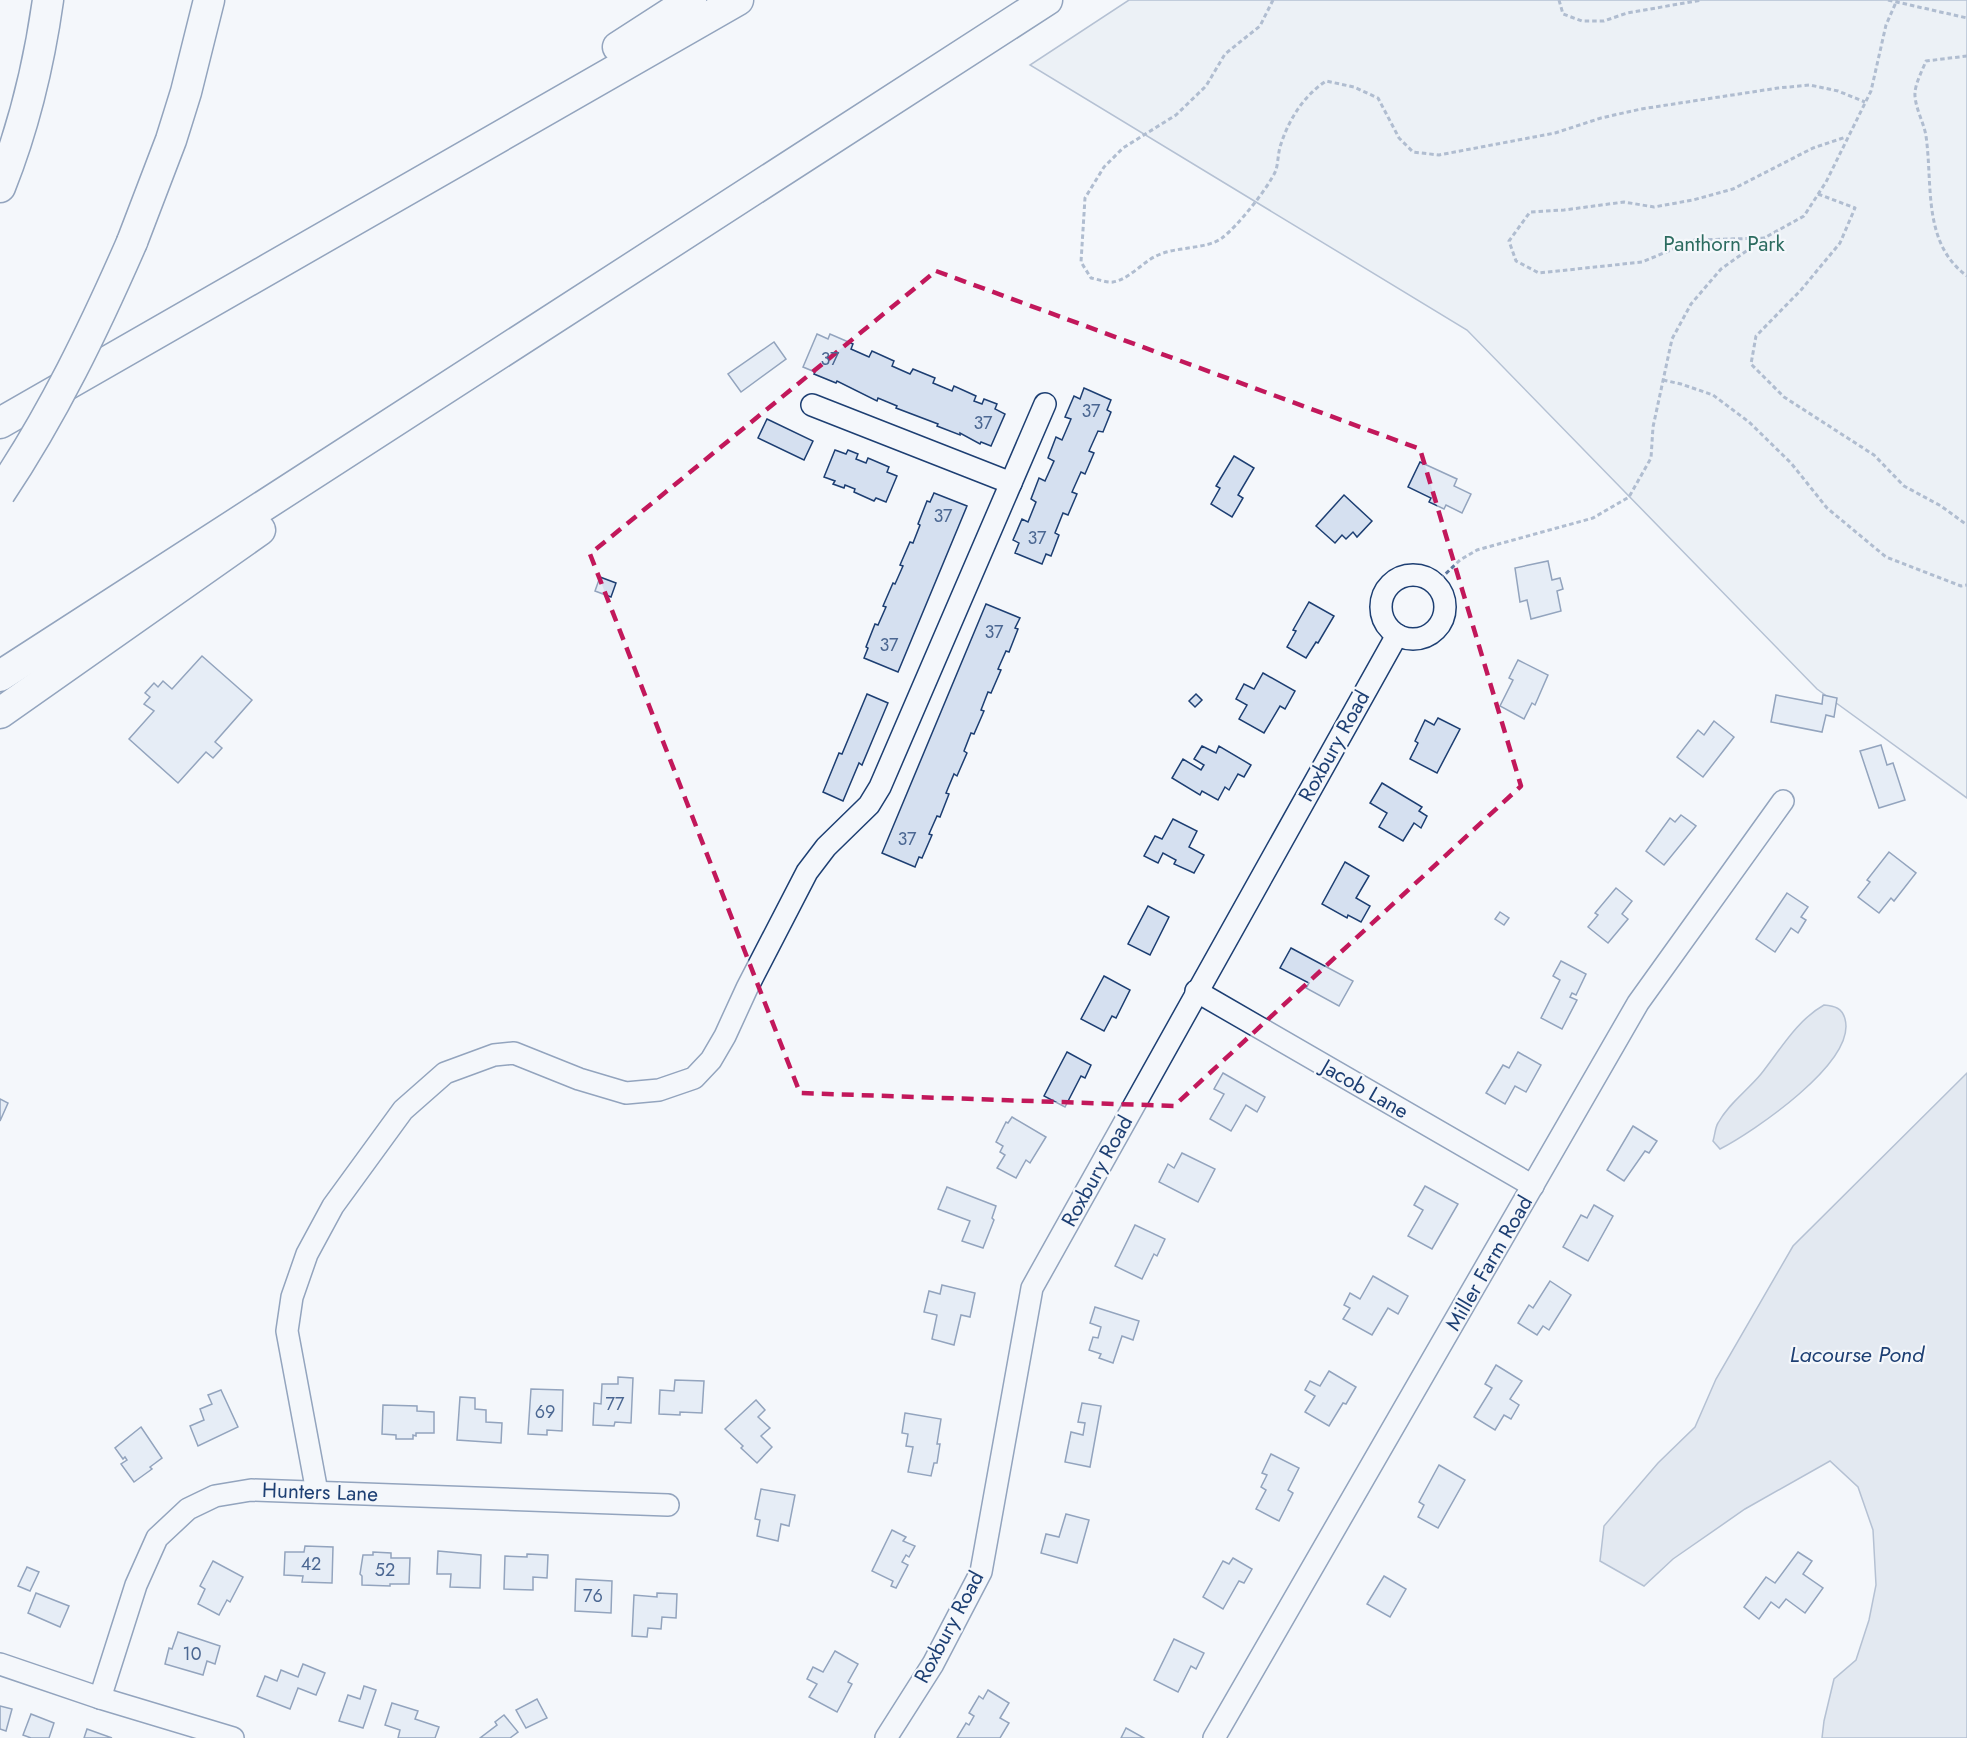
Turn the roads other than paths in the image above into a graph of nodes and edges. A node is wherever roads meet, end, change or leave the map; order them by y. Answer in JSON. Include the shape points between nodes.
{"nodes":[{"id":1,"x":48,"y":0,"type":"edge"},
{"id":2,"x":209,"y":0,"type":"edge"},
{"id":3,"x":691,"y":0,"type":"edge"},
{"id":4,"x":738,"y":0,"type":"edge"},
{"id":5,"x":1047,"y":0,"type":"edge"},
{"id":6,"x":0,"y":187,"type":"edge"},
{"id":7,"x":310,"y":246,"type":"junction"},
{"id":8,"x":441,"y":390,"type":"junction"},
{"id":9,"x":1045,"y":404,"type":"dead end"},
{"id":10,"x":812,"y":405,"type":"dead end"},
{"id":11,"x":0,"y":423,"type":"edge"},
{"id":12,"x":1011,"y":483,"type":"junction"},
{"id":13,"x":0,"y":493,"type":"edge"},
{"id":14,"x":1397,"y":635,"type":"junction"},
{"id":15,"x":0,"y":676,"type":"edge"},
{"id":16,"x":0,"y":713,"type":"edge"},
{"id":17,"x":1783,"y":801,"type":"dead end"},
{"id":18,"x":1197,"y":991,"type":"junction"},
{"id":19,"x":1533,"y":1186,"type":"junction"},
{"id":20,"x":317,"y":1492,"type":"junction"},
{"id":21,"x":668,"y":1505,"type":"dead end"},
{"id":22,"x":0,"y":1664,"type":"edge"},
{"id":23,"x":99,"y":1698,"type":"junction"},
{"id":24,"x":233,"y":1738,"type":"edge"},
{"id":25,"x":886,"y":1738,"type":"edge"},
{"id":26,"x":1214,"y":1738,"type":"edge"}],
"edges":[{"from":1,"to":6,"type":"highway","via":[[34,80]]},
{"from":2,"to":13,"type":"highway","bridge":true,"via":[[171,140],[132,242],[60,393]]},
{"from":3,"to":7,"type":"highway"},
{"from":4,"to":7,"type":"highway"},
{"from":5,"to":8,"type":"highway"},
{"from":7,"to":11,"type":"highway"},
{"from":8,"to":15,"type":"highway"},
{"from":8,"to":16,"type":"highway","via":[[264,527]]},
{"from":9,"to":12,"type":"street"},
{"from":10,"to":12,"type":"street"},
{"from":12,"to":20,"type":"street","via":[[880,787],[869,805],[826,847],[807,872],[711,1060],[694,1078],[659,1090],[626,1093],[514,1053],[474,1061],[445,1073],[403,1110],[333,1206],[307,1254],[292,1296],[288,1331]]},
{"from":14,"to":14,"type":"street","via":[[1419,639],[1438,628],[1445,603],[1441,591],[1427,578],[1412,575],[1397,579],[1387,588],[1382,614]]},
{"from":14,"to":18,"type":"street","name":"Roxbury Road"},
{"from":17,"to":19,"type":"street","name":"Miller Farm Road","via":[[1638,1003]]},
{"from":18,"to":19,"type":"street","name":"Jacob Lane"},
{"from":18,"to":25,"type":"street","name":"Roxbury Road","via":[[1032,1288],[981,1572],[933,1664]]},
{"from":19,"to":26,"type":"street","name":"Miller Farm Road"},
{"from":20,"to":21,"type":"street","name":"Hunters Lane"},
{"from":20,"to":23,"type":"street","name":"Hunters Lane","via":[[251,1490],[215,1496],[188,1509],[157,1538],[136,1585]]},
{"from":22,"to":23,"type":"street"},
{"from":23,"to":24,"type":"street"}]}
